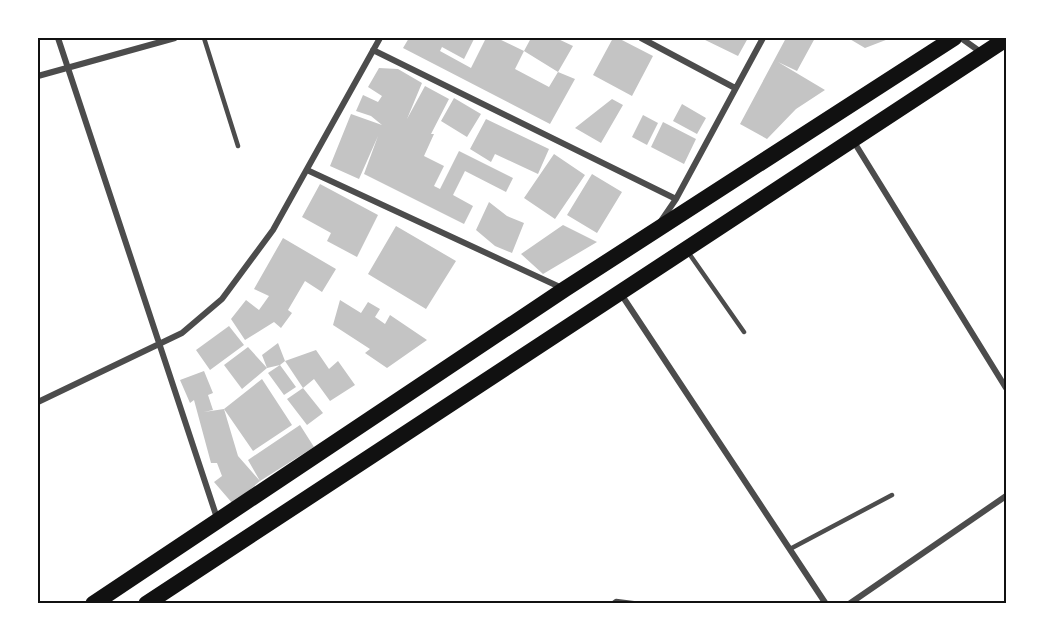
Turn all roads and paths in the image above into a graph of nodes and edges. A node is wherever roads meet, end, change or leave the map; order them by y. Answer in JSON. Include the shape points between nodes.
{"nodes":[{"id":1,"x":58,"y":38,"type":"edge"},
{"id":2,"x":175,"y":38,"type":"edge"},
{"id":3,"x":204,"y":38,"type":"edge"},
{"id":4,"x":380,"y":38,"type":"edge"},
{"id":5,"x":641,"y":38,"type":"edge"},
{"id":6,"x":763,"y":38,"type":"edge"},
{"id":7,"x":954,"y":38,"type":"edge"},
{"id":8,"x":961,"y":38,"type":"edge"},
{"id":9,"x":1005,"y":43,"type":"edge"},
{"id":10,"x":374,"y":50,"type":"junction"},
{"id":11,"x":984,"y":54,"type":"junction"},
{"id":12,"x":68,"y":67,"type":"junction"},
{"id":13,"x":38,"y":76,"type":"edge"},
{"id":14,"x":735,"y":88,"type":"junction"},
{"id":15,"x":854,"y":141,"type":"junction"},
{"id":16,"x":238,"y":146,"type":"dead end"},
{"id":17,"x":307,"y":170,"type":"junction"},
{"id":18,"x":676,"y":199,"type":"junction"},
{"id":19,"x":653,"y":232,"type":"junction"},
{"id":20,"x":686,"y":250,"type":"junction"},
{"id":21,"x":565,"y":289,"type":"junction"},
{"id":22,"x":621,"y":293,"type":"junction"},
{"id":23,"x":744,"y":332,"type":"dead end"},
{"id":24,"x":158,"y":342,"type":"junction"},
{"id":25,"x":1006,"y":388,"type":"edge"},
{"id":26,"x":38,"y":402,"type":"edge"},
{"id":27,"x":892,"y":495,"type":"dead end"},
{"id":28,"x":1006,"y":496,"type":"edge"},
{"id":29,"x":218,"y":522,"type":"junction"},
{"id":30,"x":790,"y":549,"type":"junction"},
{"id":31,"x":157,"y":601,"type":"edge"},
{"id":32,"x":93,"y":603,"type":"edge"},
{"id":33,"x":612,"y":603,"type":"edge"},
{"id":34,"x":640,"y":603,"type":"edge"},
{"id":35,"x":826,"y":603,"type":"edge"},
{"id":36,"x":849,"y":603,"type":"edge"}],
"edges":[{"from":1,"to":12,"type":"street"},
{"from":2,"to":12,"type":"street"},
{"from":3,"to":16,"type":"lane"},
{"from":4,"to":10,"type":"street"},
{"from":5,"to":14,"type":"street"},
{"from":6,"to":14,"type":"street"},
{"from":7,"to":19,"type":"highway"},
{"from":8,"to":11,"type":"street"},
{"from":9,"to":11,"type":"highway"},
{"from":10,"to":17,"type":"street"},
{"from":10,"to":18,"type":"street"},
{"from":11,"to":15,"type":"highway"},
{"from":12,"to":13,"type":"street"},
{"from":12,"to":24,"type":"street"},
{"from":14,"to":18,"type":"street"},
{"from":15,"to":20,"type":"highway"},
{"from":15,"to":25,"type":"street"},
{"from":17,"to":21,"type":"street"},
{"from":17,"to":24,"type":"street","via":[[273,230],[222,299],[182,333]]},
{"from":18,"to":19,"type":"street"},
{"from":19,"to":21,"type":"highway"},
{"from":20,"to":22,"type":"highway"},
{"from":20,"to":23,"type":"lane"},
{"from":21,"to":29,"type":"highway"},
{"from":22,"to":30,"type":"street"},
{"from":22,"to":31,"type":"highway"},
{"from":24,"to":26,"type":"street"},
{"from":24,"to":29,"type":"street"},
{"from":27,"to":30,"type":"lane"},
{"from":28,"to":36,"type":"street"},
{"from":29,"to":32,"type":"highway"},
{"from":30,"to":35,"type":"street"},
{"from":33,"to":34,"type":"lane"}]}
